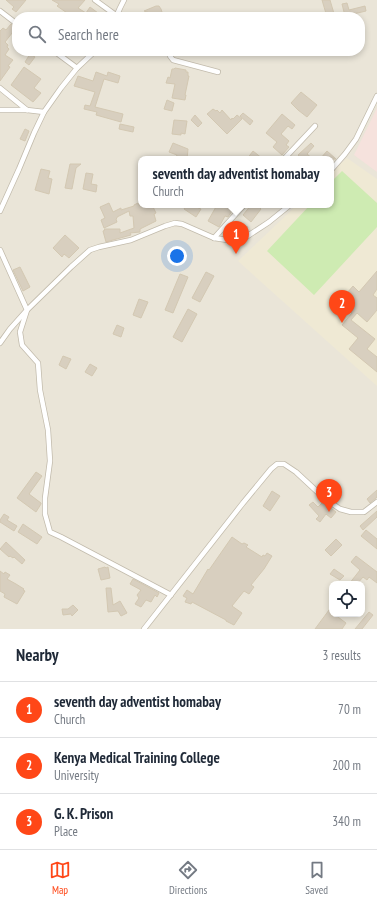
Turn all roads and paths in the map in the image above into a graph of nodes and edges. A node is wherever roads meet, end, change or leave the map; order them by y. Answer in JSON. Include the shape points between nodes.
{"nodes":[{"id":1,"x":95,"y":0,"type":"edge"},
{"id":2,"x":124,"y":0,"type":"edge"},
{"id":3,"x":0,"y":12,"type":"edge"},
{"id":4,"x":111,"y":12,"type":"edge"},
{"id":5,"x":119,"y":12,"type":"edge"},
{"id":6,"x":12,"y":20,"type":"edge"},
{"id":7,"x":61,"y":56,"type":"edge"},
{"id":8,"x":90,"y":56,"type":"edge"},
{"id":9,"x":170,"y":56,"type":"edge"},
{"id":10,"x":77,"y":68,"type":"junction"},
{"id":11,"x":218,"y":72,"type":"dead end"},
{"id":12,"x":0,"y":88,"type":"edge"},
{"id":13,"x":377,"y":96,"type":"edge"},
{"id":14,"x":0,"y":110,"type":"edge"},
{"id":15,"x":27,"y":110,"type":"junction"},
{"id":16,"x":44,"y":112,"type":"junction"},
{"id":17,"x":315,"y":126,"type":"dead end"},
{"id":18,"x":287,"y":156,"type":"edge"},
{"id":19,"x":334,"y":167,"type":"edge"},
{"id":20,"x":241,"y":208,"type":"edge"},
{"id":21,"x":286,"y":208,"type":"edge"},
{"id":22,"x":0,"y":211,"type":"edge"},
{"id":23,"x":214,"y":238,"type":"junction"},
{"id":24,"x":0,"y":250,"type":"edge"},
{"id":25,"x":27,"y":310,"type":"junction"},
{"id":26,"x":0,"y":343,"type":"edge"},
{"id":27,"x":377,"y":502,"type":"edge"},
{"id":28,"x":171,"y":595,"type":"junction"},
{"id":29,"x":144,"y":629,"type":"edge"}],
"edges":[{"from":1,"to":4,"type":"street"},
{"from":2,"to":5,"type":"street"},
{"from":3,"to":6,"type":"street"},
{"from":7,"to":10,"type":"street"},
{"from":8,"to":10,"type":"street"},
{"from":9,"to":11,"type":"street","via":[[173,60]]},
{"from":10,"to":16,"type":"street"},
{"from":12,"to":15,"type":"street"},
{"from":13,"to":19,"type":"street","via":[[356,139]]},
{"from":14,"to":15,"type":"street"},
{"from":15,"to":16,"type":"street"},
{"from":16,"to":22,"type":"street"},
{"from":17,"to":18,"type":"street"},
{"from":20,"to":23,"type":"street"},
{"from":21,"to":23,"type":"street","via":[[240,240]]},
{"from":23,"to":25,"type":"street","via":[[175,223],[131,240],[90,250]]},
{"from":24,"to":25,"type":"street"},
{"from":25,"to":26,"type":"street"},
{"from":25,"to":28,"type":"street","via":[[20,332],[22,345],[38,363],[40,390],[48,430],[50,461],[45,514],[50,532]]},
{"from":27,"to":28,"type":"street","via":[[364,512],[340,510],[296,472],[284,464],[277,464]]},
{"from":28,"to":29,"type":"street"}]}
